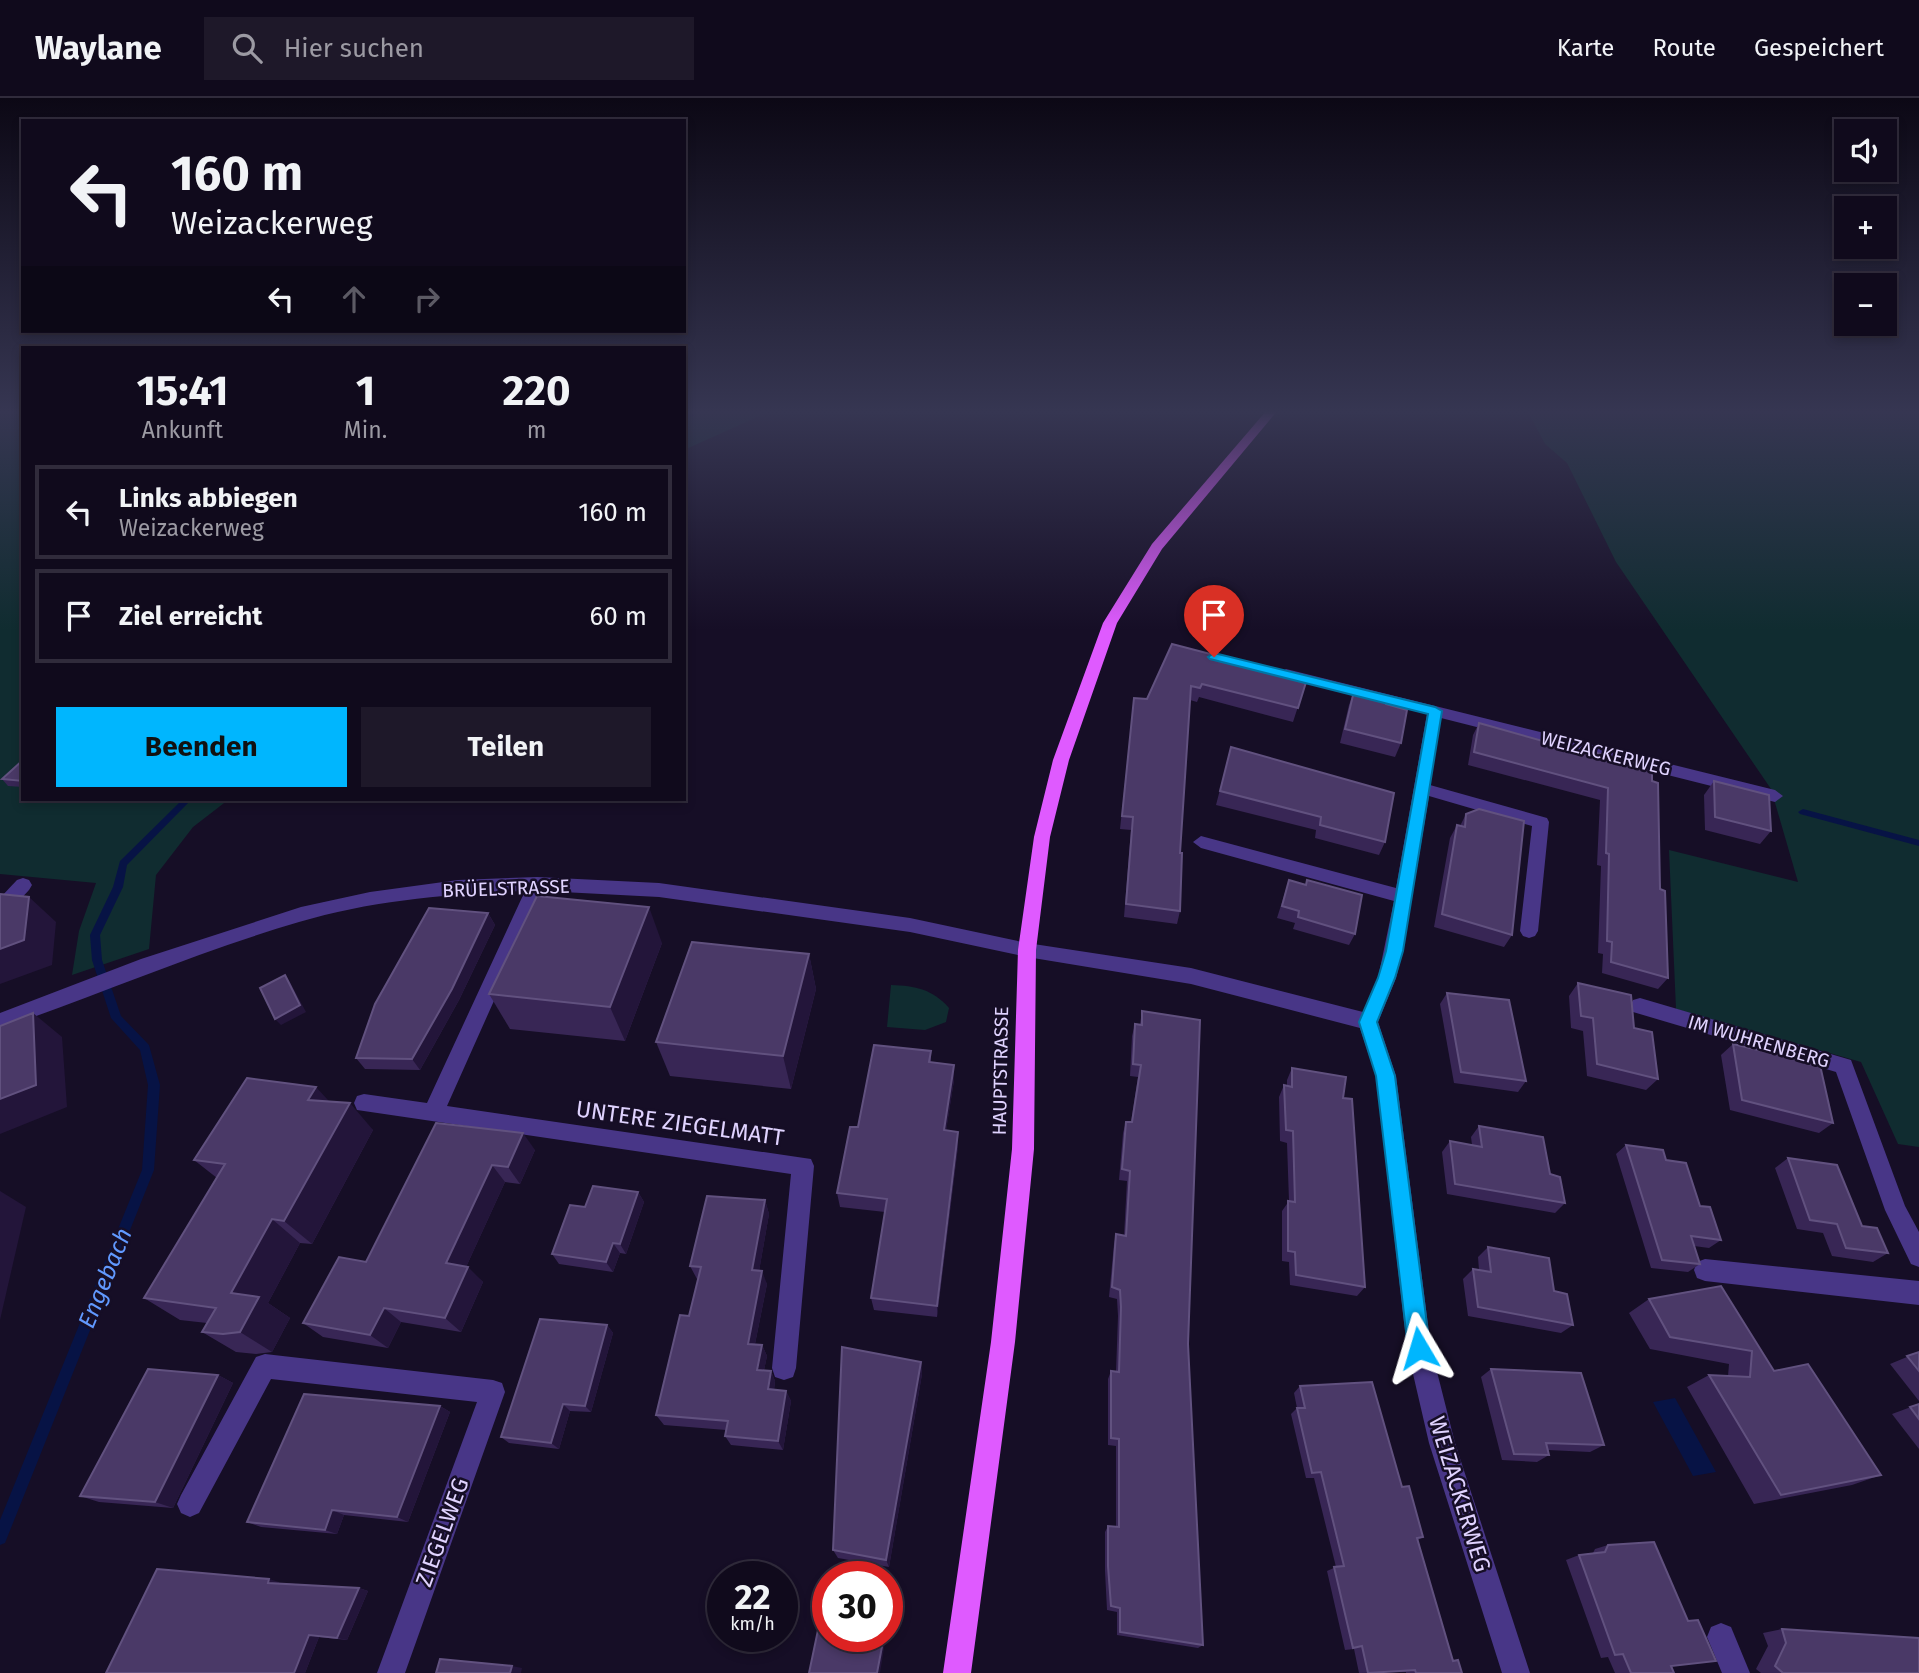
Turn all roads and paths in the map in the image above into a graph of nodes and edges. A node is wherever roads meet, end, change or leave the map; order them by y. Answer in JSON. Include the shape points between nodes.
{"nodes":[{"id":1,"x":1209,"y":484,"type":"edge"},
{"id":2,"x":1266,"y":670,"type":"edge"},
{"id":3,"x":1435,"y":711,"type":"junction"},
{"id":4,"x":1421,"y":788,"type":"junction"},
{"id":5,"x":1775,"y":796,"type":"dead end"},
{"id":6,"x":1201,"y":842,"type":"dead end"},
{"id":7,"x":537,"y":884,"type":"junction"},
{"id":8,"x":23,"y":885,"type":"dead end"},
{"id":9,"x":1404,"y":897,"type":"junction"},
{"id":10,"x":0,"y":910,"type":"edge"},
{"id":11,"x":1529,"y":931,"type":"dead end"},
{"id":12,"x":1027,"y":950,"type":"junction"},
{"id":13,"x":1640,"y":1006,"type":"dead end"},
{"id":14,"x":0,"y":1021,"type":"edge"},
{"id":15,"x":1368,"y":1022,"type":"junction"},
{"id":16,"x":364,"y":1103,"type":"dead end"},
{"id":17,"x":433,"y":1113,"type":"junction"},
{"id":18,"x":1919,"y":1256,"type":"edge"},
{"id":19,"x":1705,"y":1270,"type":"dead end"},
{"id":20,"x":1919,"y":1293,"type":"edge"},
{"id":21,"x":784,"y":1368,"type":"dead end"},
{"id":22,"x":190,"y":1504,"type":"dead end"},
{"id":23,"x":1721,"y":1637,"type":"dead end"},
{"id":24,"x":391,"y":1673,"type":"edge"},
{"id":25,"x":957,"y":1673,"type":"edge"},
{"id":26,"x":1516,"y":1673,"type":"edge"},
{"id":27,"x":1736,"y":1673,"type":"edge"}],
"edges":[{"from":1,"to":12,"type":"main road","name":"HAUPTSTRASSE","via":[[1157,547],[1110,623],[1061,760],[1042,837]]},
{"from":2,"to":3,"type":"street","name":"WEIZACKERWEG"},
{"from":3,"to":4,"type":"street"},
{"from":3,"to":5,"type":"street","name":"WEIZACKERWEG"},
{"from":4,"to":9,"type":"street"},
{"from":4,"to":11,"type":"street","via":[[1541,822]]},
{"from":6,"to":9,"type":"street"},
{"from":7,"to":12,"type":"street","name":"BRÜELSTRASSE","via":[[659,890],[910,925]]},
{"from":7,"to":14,"type":"street","name":"BRÜELSTRASSE","via":[[458,887],[301,914],[148,964]]},
{"from":7,"to":17,"type":"street"},
{"from":8,"to":10,"type":"street"},
{"from":9,"to":15,"type":"street","via":[[1389,969]]},
{"from":12,"to":15,"type":"street","via":[[1191,976]]},
{"from":12,"to":25,"type":"main road","name":"HAUPTSTRASSE","via":[[1023,1149],[1003,1342]]},
{"from":13,"to":18,"type":"street","name":"IM WUHRENBERG","via":[[1844,1066],[1896,1210]]},
{"from":15,"to":26,"type":"street","name":"WEIZACKERWEG","via":[[1386,1076],[1419,1348],[1442,1443]]},
{"from":16,"to":17,"type":"street","name":"UNTERE ZIEGELMATT"},
{"from":17,"to":21,"type":"street","name":"UNTERE ZIEGELMATT","via":[[803,1166]]},
{"from":19,"to":20,"type":"street"},
{"from":22,"to":24,"type":"street","name":"ZIEGELWEG","via":[[265,1366],[493,1392]]},
{"from":23,"to":27,"type":"street"}]}
